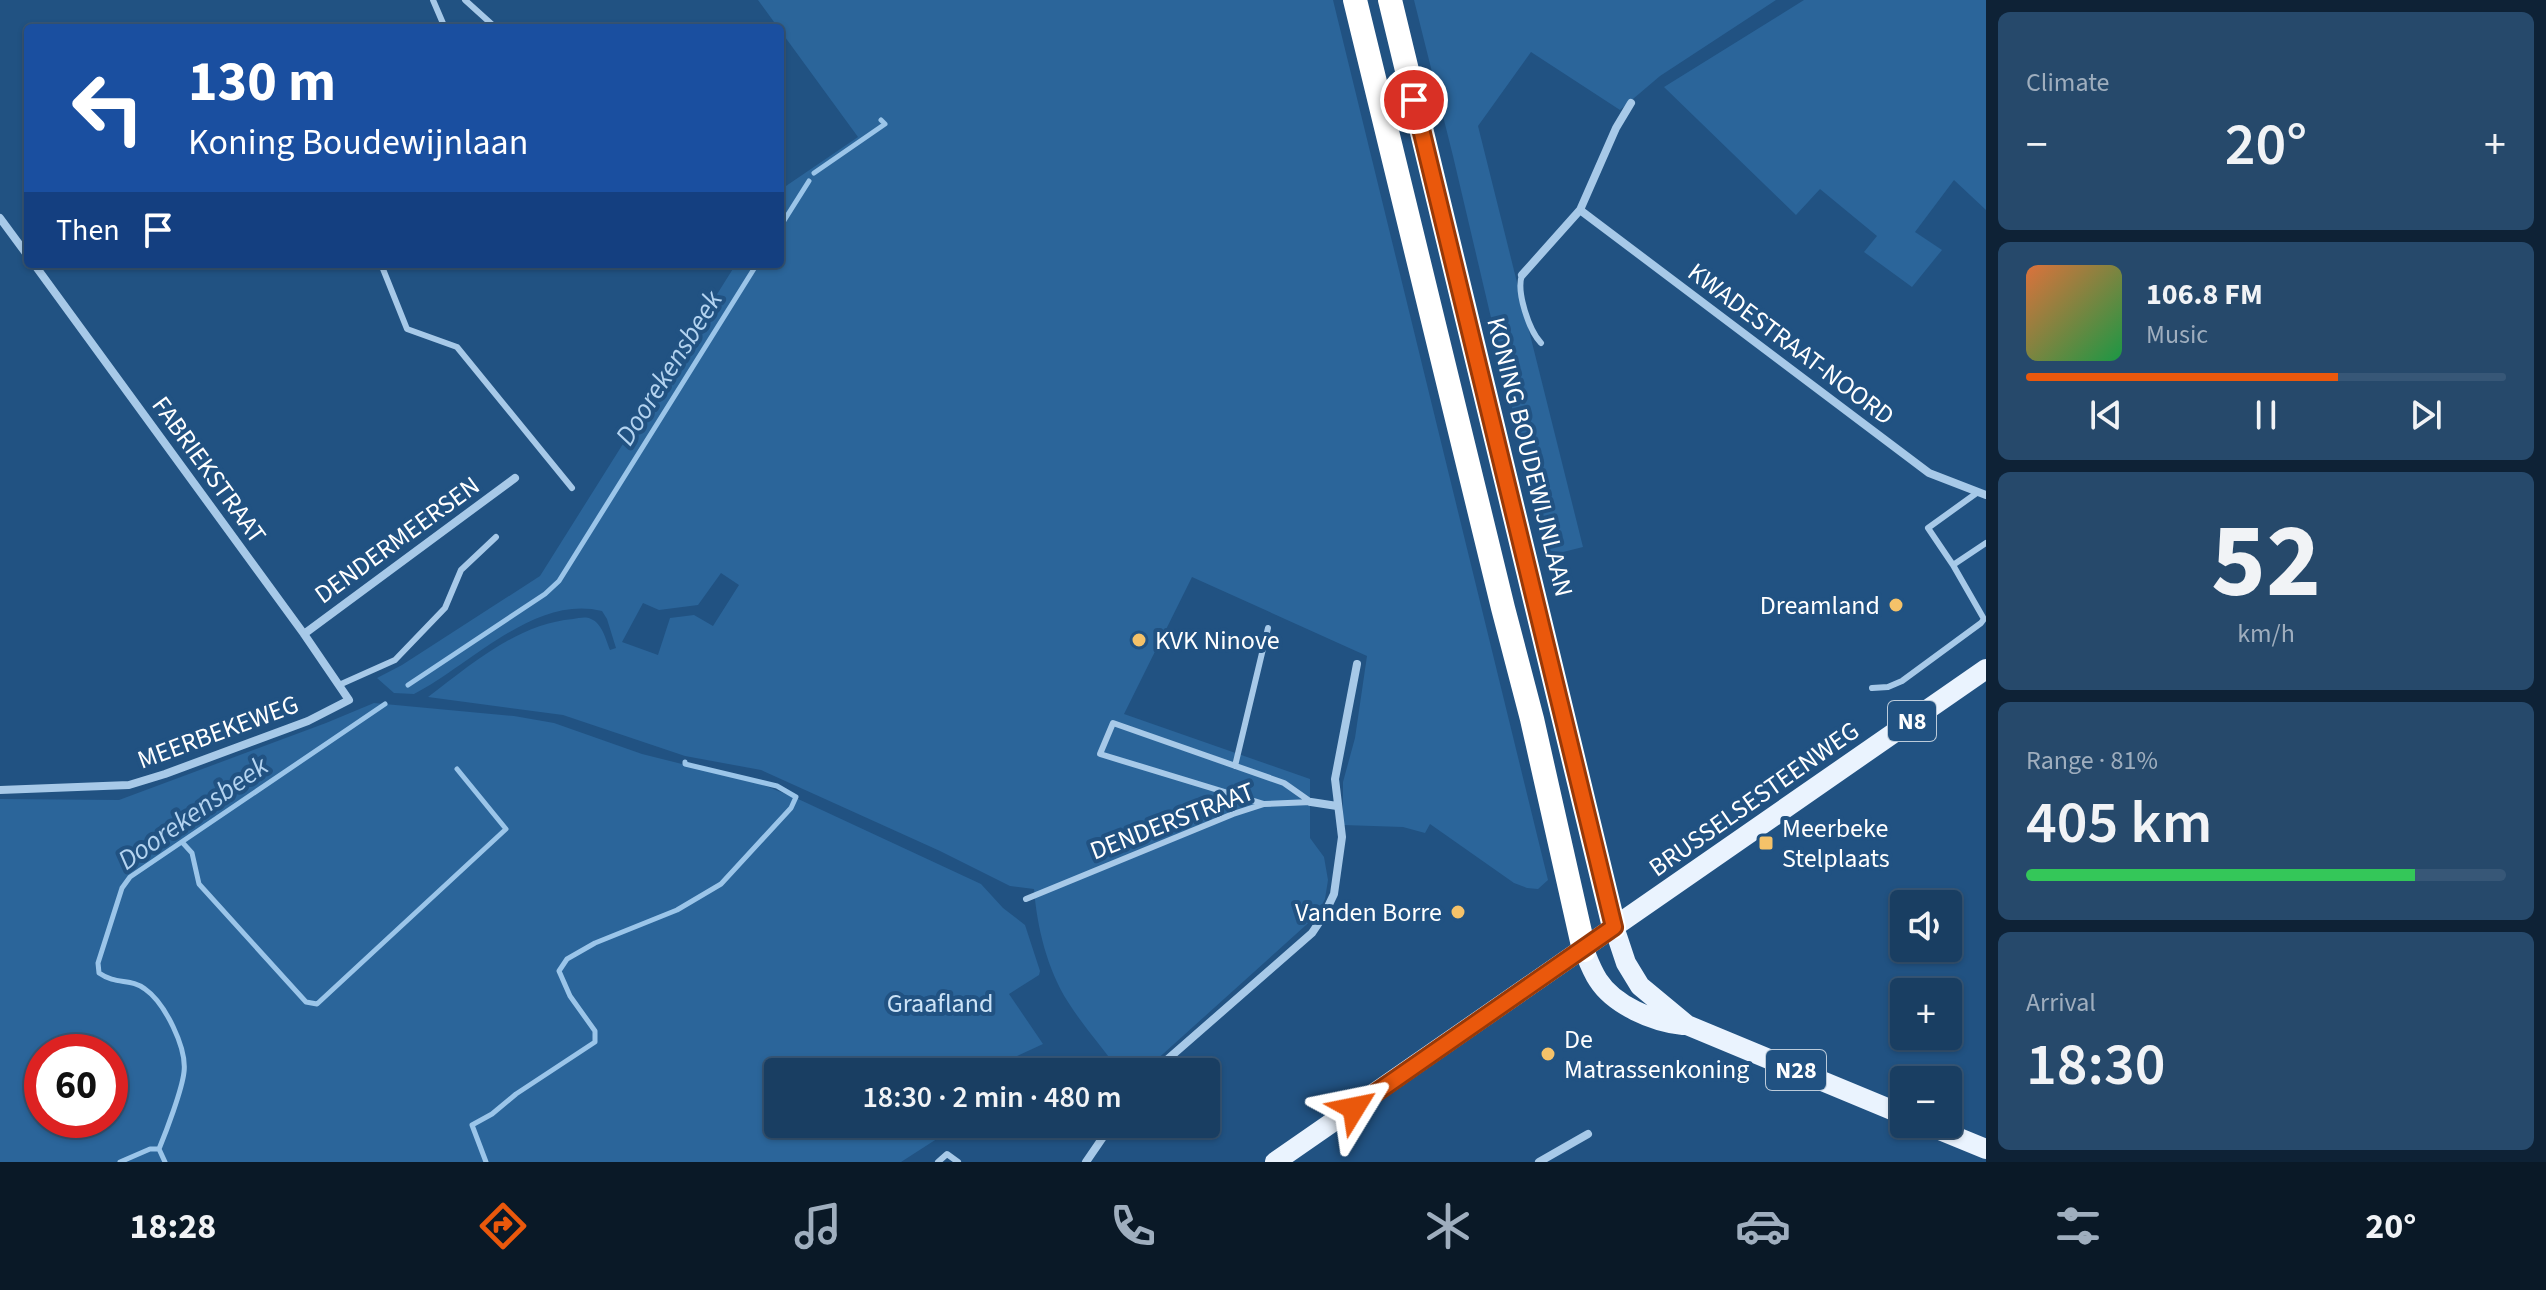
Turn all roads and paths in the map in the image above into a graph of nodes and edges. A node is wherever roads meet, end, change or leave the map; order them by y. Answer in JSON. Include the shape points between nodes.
{"nodes":[{"id":1,"x":433,"y":0,"type":"edge"},
{"id":2,"x":465,"y":0,"type":"edge"},
{"id":3,"x":1355,"y":0,"type":"edge"},
{"id":4,"x":1390,"y":0,"type":"edge"},
{"id":5,"x":442,"y":24,"type":"edge"},
{"id":6,"x":492,"y":24,"type":"edge"},
{"id":7,"x":1631,"y":103,"type":"dead end"},
{"id":8,"x":1580,"y":210,"type":"junction"},
{"id":9,"x":0,"y":218,"type":"edge"},
{"id":10,"x":24,"y":251,"type":"edge"},
{"id":11,"x":37,"y":268,"type":"edge"},
{"id":12,"x":383,"y":268,"type":"edge"},
{"id":13,"x":1522,"y":275,"type":"joint"},
{"id":14,"x":1541,"y":343,"type":"dead end"},
{"id":15,"x":515,"y":478,"type":"dead end"},
{"id":16,"x":572,"y":488,"type":"dead end"},
{"id":17,"x":1982,"y":494,"type":"edge"},
{"id":18,"x":496,"y":537,"type":"dead end"},
{"id":19,"x":1986,"y":543,"type":"edge"},
{"id":20,"x":1953,"y":565,"type":"junction"},
{"id":21,"x":1268,"y":628,"type":"dead end"},
{"id":22,"x":304,"y":634,"type":"junction"},
{"id":23,"x":1357,"y":664,"type":"dead end"},
{"id":24,"x":1986,"y":669,"type":"edge"},
{"id":25,"x":339,"y":685,"type":"junction"},
{"id":26,"x":1872,"y":688,"type":"dead end"},
{"id":27,"x":349,"y":700,"type":"joint"},
{"id":28,"x":1235,"y":766,"type":"junction"},
{"id":29,"x":0,"y":790,"type":"edge"},
{"id":30,"x":1311,"y":802,"type":"junction"},
{"id":31,"x":1264,"y":804,"type":"junction"},
{"id":32,"x":1337,"y":806,"type":"junction"},
{"id":33,"x":1026,"y":899,"type":"dead end"},
{"id":34,"x":1614,"y":927,"type":"junction"},
{"id":35,"x":1584,"y":950,"type":"junction"},
{"id":36,"x":1687,"y":1025,"type":"junction"},
{"id":37,"x":1169,"y":1058,"type":"edge"},
{"id":38,"x":1890,"y":1109,"type":"edge"},
{"id":39,"x":1588,"y":1134,"type":"dead end"},
{"id":40,"x":1102,"y":1138,"type":"edge"},
{"id":41,"x":1959,"y":1138,"type":"edge"},
{"id":42,"x":1986,"y":1149,"type":"edge"},
{"id":43,"x":938,"y":1162,"type":"edge"},
{"id":44,"x":958,"y":1162,"type":"edge"},
{"id":45,"x":1086,"y":1162,"type":"edge"},
{"id":46,"x":1275,"y":1162,"type":"edge"},
{"id":47,"x":1539,"y":1162,"type":"edge"}],
"edges":[{"from":1,"to":5,"type":"lane"},
{"from":2,"to":6,"type":"lane"},
{"from":3,"to":35,"type":"highway","number":"N28"},
{"from":4,"to":34,"type":"highway","name":"KONING BOUDEWIJNLAAN","number":"N28"},
{"from":7,"to":8,"type":"street"},
{"from":8,"to":13,"type":"street"},
{"from":8,"to":17,"type":"street","name":"KWADESTRAAT-NOORD","via":[[1929,473]]},
{"from":9,"to":10,"type":"street"},
{"from":11,"to":22,"type":"street","name":"FABRIEKSTRAAT"},
{"from":12,"to":16,"type":"lane","via":[[407,329],[457,347]]},
{"from":13,"to":14,"type":"lane","via":[[1518,286]]},
{"from":15,"to":22,"type":"street","name":"DENDERMEERSEN"},
{"from":17,"to":20,"type":"lane","via":[[1928,528]]},
{"from":18,"to":25,"type":"lane","via":[[461,570],[445,608],[395,660]]},
{"from":19,"to":20,"type":"lane"},
{"from":20,"to":26,"type":"lane","via":[[1984,619],[1902,681]]},
{"from":21,"to":28,"type":"lane"},
{"from":22,"to":25,"type":"street","name":"FABRIEKSTRAAT"},
{"from":23,"to":32,"type":"street","via":[[1335,779]]},
{"from":24,"to":34,"type":"main road","name":"BRUSSELSESTEENWEG","number":"N8"},
{"from":25,"to":27,"type":"street","name":"FABRIEKSTRAAT"},
{"from":27,"to":29,"type":"street","name":"MEERBEKEWEG","via":[[308,721],[129,785]]},
{"from":28,"to":30,"type":"lane","via":[[1284,783]]},
{"from":28,"to":31,"type":"lane","via":[[1113,723],[1100,754]]},
{"from":30,"to":31,"type":"lane","name":"DENDERSTRAAT"},
{"from":30,"to":32,"type":"street","name":"DENDERSTRAAT"},
{"from":31,"to":33,"type":"lane","name":"DENDERSTRAAT"},
{"from":32,"to":37,"type":"street","via":[[1342,837],[1334,894],[1312,933]]},
{"from":34,"to":35,"type":"main road","name":"BRUSSELSESTEENWEG","number":"N8"},
{"from":34,"to":36,"type":"main road","number":"N28","via":[[1640,986]]},
{"from":35,"to":36,"type":"main road","number":"N28","via":[[1598,981],[1624,1005],[1667,1023]]},
{"from":35,"to":46,"type":"main road","name":"BRUSSELSESTEENWEG","number":"N8"},
{"from":36,"to":38,"type":"main road","number":"N28"},
{"from":39,"to":47,"type":"street"},
{"from":40,"to":45,"type":"street"},
{"from":41,"to":42,"type":"main road"},
{"from":43,"to":44,"type":"lane","via":[[947,1154]]}]}
